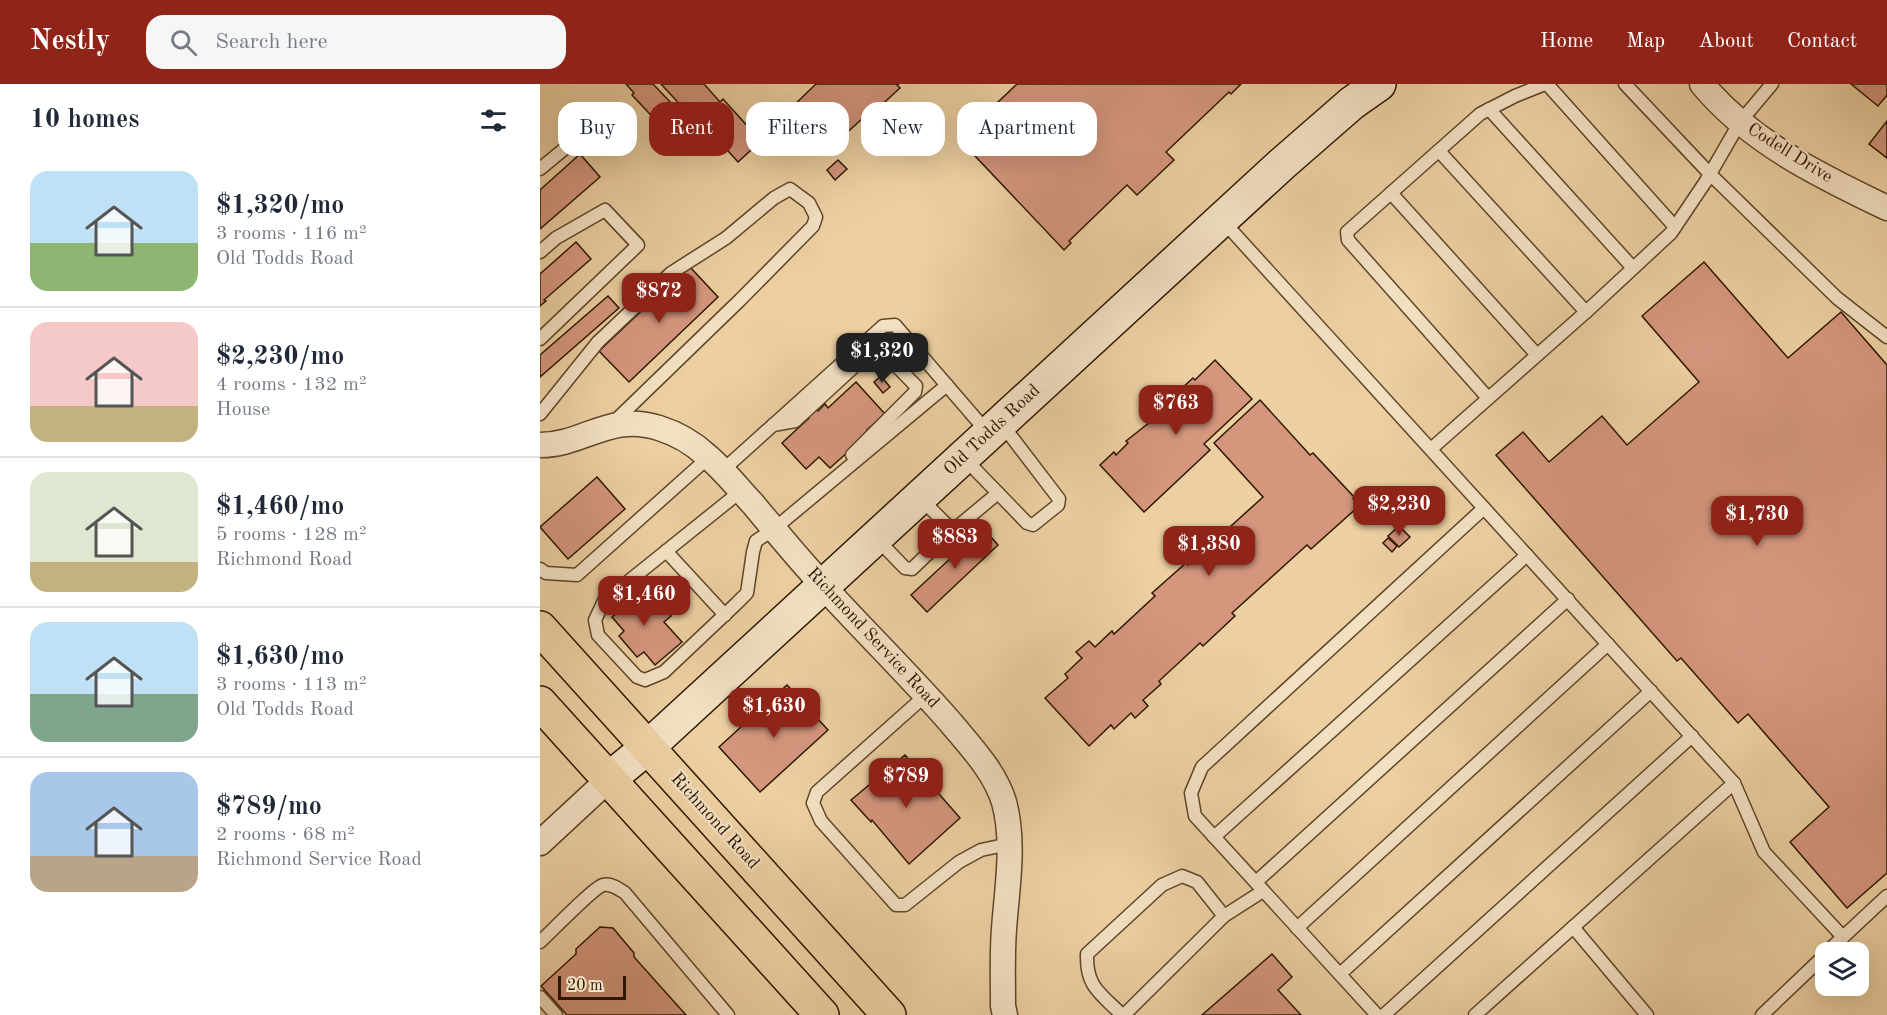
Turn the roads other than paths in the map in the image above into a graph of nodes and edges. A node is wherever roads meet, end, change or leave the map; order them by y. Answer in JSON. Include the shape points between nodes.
{"nodes":[{"id":1,"x":1379,"y":84,"type":"edge"},
{"id":2,"x":1546,"y":84,"type":"edge"},
{"id":3,"x":1625,"y":84,"type":"edge"},
{"id":4,"x":1702,"y":84,"type":"edge"},
{"id":5,"x":1772,"y":84,"type":"edge"},
{"id":6,"x":1488,"y":110,"type":"junction"},
{"id":7,"x":1740,"y":122,"type":"junction"},
{"id":8,"x":1439,"y":151,"type":"junction"},
{"id":9,"x":558,"y":154,"type":"edge"},
{"id":10,"x":540,"y":169,"type":"edge"},
{"id":11,"x":1710,"y":174,"type":"junction"},
{"id":12,"x":1390,"y":193,"type":"junction"},
{"id":13,"x":1887,"y":208,"type":"edge"},
{"id":14,"x":1221,"y":219,"type":"junction"},
{"id":15,"x":1675,"y":227,"type":"junction"},
{"id":16,"x":540,"y":252,"type":"edge"},
{"id":17,"x":1633,"y":268,"type":"junction"},
{"id":18,"x":1586,"y":312,"type":"junction"},
{"id":19,"x":1887,"y":337,"type":"edge"},
{"id":20,"x":540,"y":339,"type":"edge"},
{"id":21,"x":1537,"y":355,"type":"junction"},
{"id":22,"x":947,"y":385,"type":"junction"},
{"id":23,"x":1488,"y":398,"type":"junction"},
{"id":24,"x":540,"y":414,"type":"edge"},
{"id":25,"x":772,"y":425,"type":"junction"},
{"id":26,"x":609,"y":427,"type":"junction"},
{"id":27,"x":994,"y":428,"type":"junction"},
{"id":28,"x":540,"y":446,"type":"edge"},
{"id":29,"x":1431,"y":449,"type":"junction"},
{"id":30,"x":963,"y":457,"type":"junction"},
{"id":31,"x":716,"y":464,"type":"junction"},
{"id":32,"x":836,"y":478,"type":"junction"},
{"id":33,"x":741,"y":491,"type":"junction"},
{"id":34,"x":998,"y":493,"type":"junction"},
{"id":35,"x":919,"y":497,"type":"junction"},
{"id":36,"x":1484,"y":508,"type":"junction"},
{"id":37,"x":774,"y":529,"type":"junction"},
{"id":38,"x":953,"y":531,"type":"junction"},
{"id":39,"x":875,"y":537,"type":"junction"},
{"id":40,"x":666,"y":551,"type":"junction"},
{"id":41,"x":1527,"y":555,"type":"junction"},
{"id":42,"x":540,"y":569,"type":"edge"},
{"id":43,"x":823,"y":586,"type":"junction"},
{"id":44,"x":1568,"y":599,"type":"junction"},
{"id":45,"x":725,"y":615,"type":"junction"},
{"id":46,"x":540,"y":628,"type":"edge"},
{"id":47,"x":1608,"y":644,"type":"junction"},
{"id":48,"x":1651,"y":691,"type":"junction"},
{"id":49,"x":926,"y":695,"type":"junction"},
{"id":50,"x":540,"y":703,"type":"edge"},
{"id":51,"x":1692,"y":736,"type":"junction"},
{"id":52,"x":648,"y":747,"type":"junction"},
{"id":53,"x":609,"y":779,"type":"junction"},
{"id":54,"x":1734,"y":783,"type":"junction"},
{"id":55,"x":1214,"y":837,"type":"junction"},
{"id":56,"x":540,"y":843,"type":"edge"},
{"id":57,"x":1009,"y":844,"type":"junction"},
{"id":58,"x":1259,"y":887,"type":"junction"},
{"id":59,"x":1887,"y":896,"type":"edge"},
{"id":60,"x":1224,"y":916,"type":"junction"},
{"id":61,"x":1573,"y":927,"type":"junction"},
{"id":62,"x":1297,"y":928,"type":"junction"},
{"id":63,"x":1843,"y":937,"type":"junction"},
{"id":64,"x":540,"y":942,"type":"edge"},
{"id":65,"x":1838,"y":942,"type":"edge"},
{"id":66,"x":1815,"y":964,"type":"edge"},
{"id":67,"x":1340,"y":974,"type":"junction"},
{"id":68,"x":540,"y":997,"type":"edge"},
{"id":69,"x":556,"y":1015,"type":"edge"},
{"id":70,"x":728,"y":1015,"type":"edge"},
{"id":71,"x":822,"y":1015,"type":"edge"},
{"id":72,"x":889,"y":1015,"type":"edge"},
{"id":73,"x":1005,"y":1015,"type":"edge"},
{"id":74,"x":1123,"y":1015,"type":"edge"},
{"id":75,"x":1377,"y":1015,"type":"edge"},
{"id":76,"x":1384,"y":1015,"type":"edge"},
{"id":77,"x":1475,"y":1015,"type":"edge"},
{"id":78,"x":1647,"y":1015,"type":"edge"},
{"id":79,"x":1762,"y":1015,"type":"edge"}],
"edges":[{"from":1,"to":14,"type":"main road","name":"Old Todds Road","via":[[1330,121]]},
{"from":2,"to":6,"type":"lane"},
{"from":2,"to":15,"type":"lane"},
{"from":3,"to":11,"type":"lane"},
{"from":4,"to":7,"type":"street","name":"Codell Drive"},
{"from":5,"to":7,"type":"lane"},
{"from":6,"to":8,"type":"lane"},
{"from":6,"to":17,"type":"lane"},
{"from":7,"to":11,"type":"lane"},
{"from":7,"to":13,"type":"street","name":"Codell Drive","via":[[1795,161]]},
{"from":8,"to":12,"type":"lane"},
{"from":8,"to":18,"type":"lane"},
{"from":9,"to":10,"type":"lane"},
{"from":11,"to":15,"type":"lane"},
{"from":11,"to":19,"type":"lane","via":[[1837,298]]},
{"from":12,"to":21,"type":"lane"},
{"from":12,"to":23,"type":"lane","via":[[1347,232],[1348,240]]},
{"from":14,"to":27,"type":"main road","name":"Old Todds Road"},
{"from":14,"to":29,"type":"lane"},
{"from":15,"to":17,"type":"lane"},
{"from":16,"to":20,"type":"lane","via":[[556,238],[605,210],[638,245]]},
{"from":17,"to":18,"type":"lane"},
{"from":18,"to":21,"type":"lane"},
{"from":21,"to":23,"type":"lane"},
{"from":22,"to":25,"type":"lane","via":[[895,325],[883,326]]},
{"from":22,"to":27,"type":"lane"},
{"from":22,"to":32,"type":"lane"},
{"from":23,"to":29,"type":"lane"},
{"from":24,"to":26,"type":"lane","via":[[598,342],[671,273],[726,238],[790,189],[809,203],[816,217],[813,226]]},
{"from":25,"to":31,"type":"lane"},
{"from":25,"to":32,"type":"lane","via":[[795,421],[870,352],[883,352],[916,386],[915,392],[848,459]]},
{"from":26,"to":28,"type":"street","name":"Richmond Service Road"},
{"from":26,"to":31,"type":"street","name":"Richmond Service Road","via":[[628,423],[659,428],[679,436]]},
{"from":27,"to":30,"type":"main road","name":"Old Todds Road"},
{"from":27,"to":34,"type":"lane","via":[[1059,499],[1058,505],[1033,525]]},
{"from":29,"to":36,"type":"lane"},
{"from":30,"to":34,"type":"lane"},
{"from":30,"to":35,"type":"main road","name":"Old Todds Road"},
{"from":31,"to":33,"type":"street","name":"Richmond Service Road"},
{"from":31,"to":42,"type":"lane","via":[[577,574],[546,573]]},
{"from":32,"to":37,"type":"lane"},
{"from":33,"to":37,"type":"street","name":"Richmond Service Road"},
{"from":33,"to":40,"type":"lane"},
{"from":34,"to":38,"type":"lane"},
{"from":35,"to":38,"type":"lane"},
{"from":35,"to":39,"type":"main road","name":"Old Todds Road"},
{"from":36,"to":41,"type":"lane"},
{"from":36,"to":55,"type":"lane","via":[[1202,767],[1191,793],[1195,816]]},
{"from":37,"to":43,"type":"street","name":"Richmond Service Road"},
{"from":37,"to":45,"type":"lane","via":[[756,541],[747,593]]},
{"from":38,"to":39,"type":"lane","via":[[912,569],[905,568]]},
{"from":39,"to":43,"type":"main road","name":"Old Todds Road"},
{"from":40,"to":45,"type":"lane"},
{"from":40,"to":45,"type":"lane","via":[[604,601],[595,620],[598,635],[605,643],[637,677],[645,680],[664,672]]},
{"from":41,"to":44,"type":"lane"},
{"from":41,"to":55,"type":"lane"},
{"from":43,"to":49,"type":"street","name":"Richmond Service Road"},
{"from":43,"to":52,"type":"main road","name":"Old Todds Road"},
{"from":44,"to":47,"type":"lane"},
{"from":44,"to":58,"type":"lane"},
{"from":46,"to":52,"type":"highway","name":"Richmond Road"},
{"from":47,"to":48,"type":"lane"},
{"from":47,"to":62,"type":"lane"},
{"from":48,"to":51,"type":"lane"},
{"from":48,"to":67,"type":"lane"},
{"from":49,"to":57,"type":"street","name":"Richmond Service Road","via":[[996,782],[1008,823]]},
{"from":49,"to":57,"type":"lane","via":[[817,792],[813,803],[821,821],[896,905],[905,905],[958,862],[981,850]]},
{"from":50,"to":53,"type":"highway"},
{"from":51,"to":54,"type":"lane"},
{"from":51,"to":76,"type":"lane"},
{"from":52,"to":53,"type":"main road","name":"Old Todds Road"},
{"from":52,"to":72,"type":"highway","name":"Richmond Road"},
{"from":53,"to":56,"type":"street"},
{"from":53,"to":71,"type":"highway"},
{"from":54,"to":61,"type":"lane"},
{"from":54,"to":63,"type":"lane","via":[[1764,852]]},
{"from":55,"to":58,"type":"lane"},
{"from":57,"to":73,"type":"street","name":"Richmond Service Road","via":[[1003,950]]},
{"from":58,"to":60,"type":"lane"},
{"from":58,"to":62,"type":"lane"},
{"from":59,"to":63,"type":"lane"},
{"from":60,"to":74,"type":"lane"},
{"from":60,"to":74,"type":"lane","via":[[1197,882],[1182,876],[1162,885],[1087,954],[1091,983]]},
{"from":61,"to":77,"type":"lane"},
{"from":61,"to":78,"type":"lane"},
{"from":62,"to":67,"type":"lane"},
{"from":63,"to":65,"type":"lane"},
{"from":64,"to":70,"type":"lane","via":[[592,892],[603,885],[615,886]]},
{"from":66,"to":79,"type":"lane"},
{"from":67,"to":75,"type":"lane"},
{"from":68,"to":69,"type":"lane"}]}
